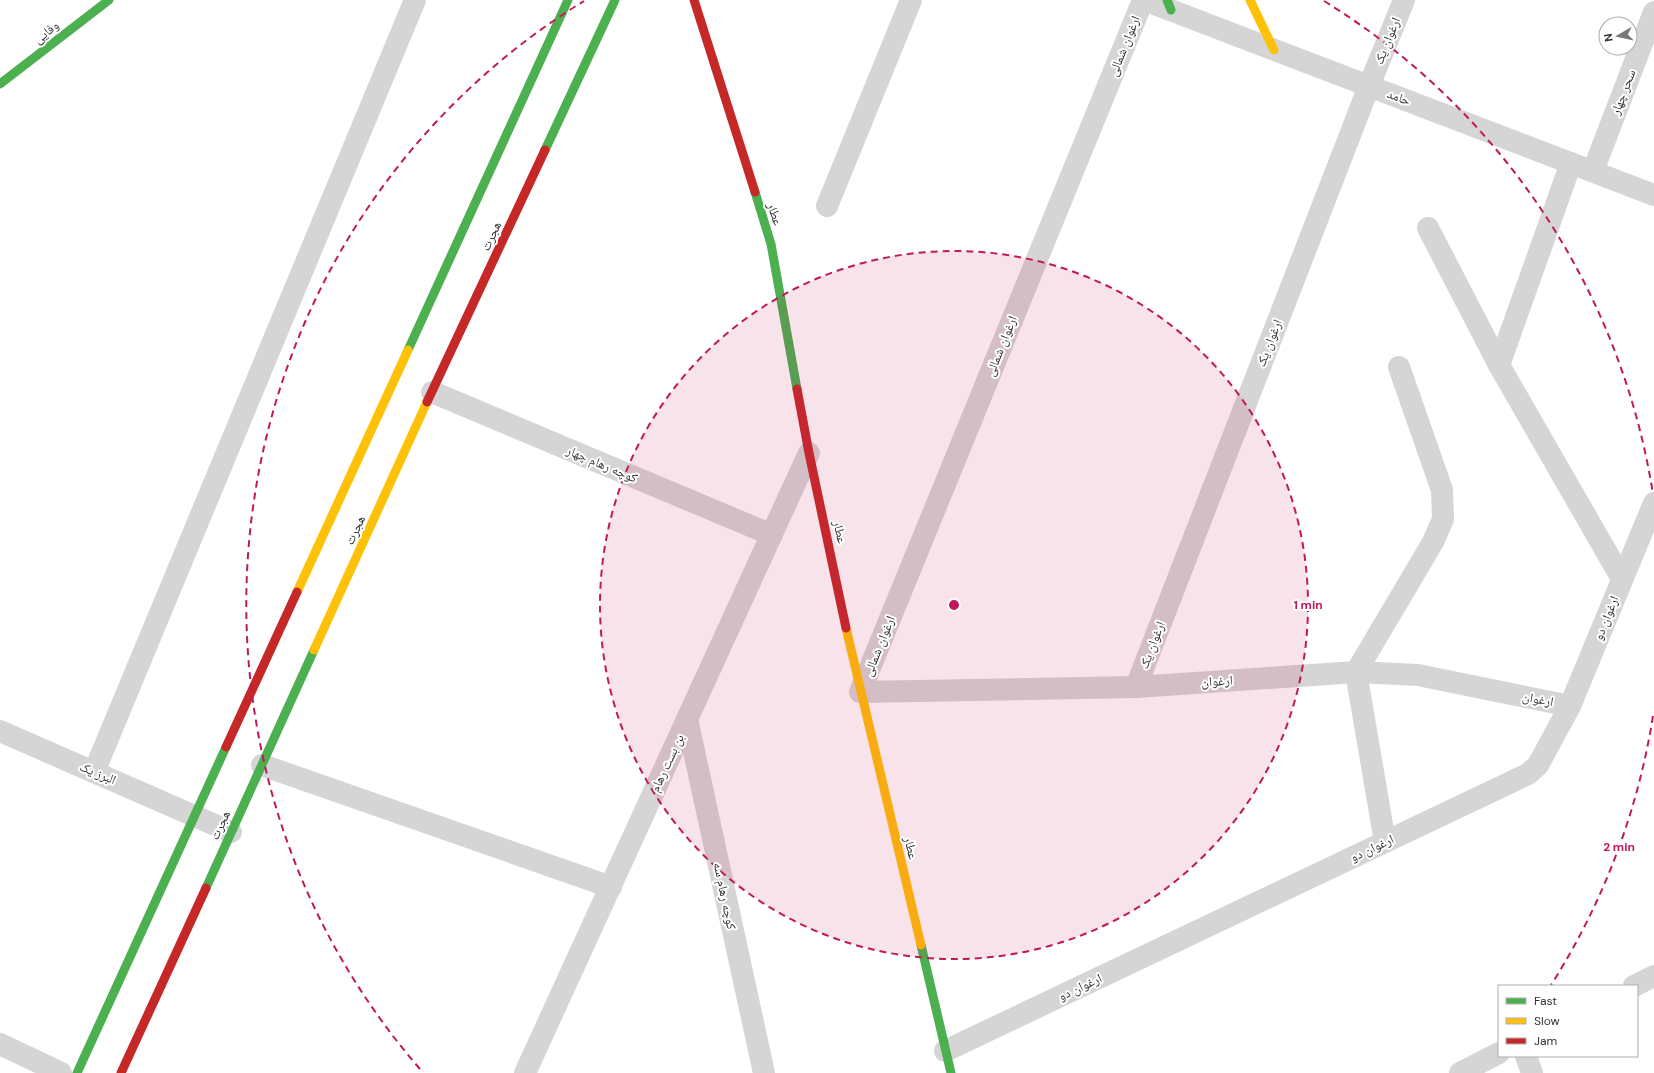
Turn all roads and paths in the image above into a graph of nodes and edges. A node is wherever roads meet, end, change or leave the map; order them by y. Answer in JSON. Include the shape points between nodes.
{"nodes":[{"id":1,"x":109,"y":0,"type":"edge"},
{"id":2,"x":415,"y":0,"type":"edge"},
{"id":3,"x":568,"y":0,"type":"edge"},
{"id":4,"x":615,"y":0,"type":"edge"},
{"id":5,"x":694,"y":0,"type":"edge"},
{"id":6,"x":911,"y":0,"type":"edge"},
{"id":7,"x":1143,"y":0,"type":"edge"},
{"id":8,"x":1250,"y":0,"type":"edge"},
{"id":9,"x":1404,"y":0,"type":"edge"},
{"id":10,"x":1169,"y":5,"type":"edge"},
{"id":11,"x":1654,"y":12,"type":"edge"},
{"id":12,"x":1274,"y":50,"type":"junction"},
{"id":13,"x":0,"y":84,"type":"edge"},
{"id":14,"x":1369,"y":86,"type":"junction"},
{"id":15,"x":1571,"y":163,"type":"junction"},
{"id":16,"x":1593,"y":172,"type":"junction"},
{"id":17,"x":1654,"y":195,"type":"edge"},
{"id":18,"x":827,"y":206,"type":"dead end"},
{"id":19,"x":1428,"y":228,"type":"dead end"},
{"id":20,"x":1500,"y":365,"type":"junction"},
{"id":21,"x":1399,"y":367,"type":"dead end"},
{"id":22,"x":432,"y":392,"type":"junction"},
{"id":23,"x":809,"y":453,"type":"junction"},
{"id":24,"x":1654,"y":503,"type":"edge"},
{"id":25,"x":772,"y":535,"type":"junction"},
{"id":26,"x":1622,"y":579,"type":"junction"},
{"id":27,"x":1356,"y":672,"type":"junction"},
{"id":28,"x":1136,"y":687,"type":"junction"},
{"id":29,"x":860,"y":692,"type":"junction"},
{"id":30,"x":1570,"y":706,"type":"junction"},
{"id":31,"x":687,"y":719,"type":"junction"},
{"id":32,"x":0,"y":731,"type":"edge"},
{"id":33,"x":262,"y":765,"type":"junction"},
{"id":34,"x":94,"y":772,"type":"junction"},
{"id":35,"x":195,"y":816,"type":"junction"},
{"id":36,"x":231,"y":832,"type":"junction"},
{"id":37,"x":1385,"y":842,"type":"junction"},
{"id":38,"x":611,"y":887,"type":"junction"},
{"id":39,"x":1654,"y":976,"type":"edge"},
{"id":40,"x":1636,"y":985,"type":"edge"},
{"id":41,"x":0,"y":1044,"type":"edge"},
{"id":42,"x":945,"y":1051,"type":"junction"},
{"id":43,"x":1498,"y":1054,"type":"edge"},
{"id":44,"x":1526,"y":1057,"type":"edge"},
{"id":45,"x":61,"y":1073,"type":"edge"},
{"id":46,"x":77,"y":1073,"type":"edge"},
{"id":47,"x":121,"y":1073,"type":"edge"},
{"id":48,"x":525,"y":1073,"type":"edge"},
{"id":49,"x":764,"y":1073,"type":"edge"},
{"id":50,"x":950,"y":1073,"type":"edge"},
{"id":51,"x":1460,"y":1073,"type":"edge"},
{"id":52,"x":1532,"y":1073,"type":"edge"}],
"edges":[{"from":1,"to":13,"type":"street","name":"وفایی"},
{"from":2,"to":34,"type":"street"},
{"from":3,"to":35,"type":"street","name":"هجرت"},
{"from":4,"to":22,"type":"street","name":"هجرت"},
{"from":5,"to":23,"type":"street","name":"عطار","via":[[771,244]]},
{"from":6,"to":18,"type":"street"},
{"from":7,"to":10,"type":"street","name":"حامد"},
{"from":7,"to":29,"type":"street","name":"ارغوان شمالی"},
{"from":8,"to":12,"type":"street"},
{"from":9,"to":14,"type":"street","name":"ارغوان یک"},
{"from":10,"to":12,"type":"street","name":"حامد"},
{"from":11,"to":16,"type":"street","name":"سحر چهار"},
{"from":12,"to":14,"type":"street","name":"حامد"},
{"from":14,"to":15,"type":"street","name":"حامد"},
{"from":14,"to":28,"type":"street","name":"ارغوان یک"},
{"from":15,"to":16,"type":"street","name":"حامد"},
{"from":15,"to":20,"type":"street"},
{"from":16,"to":17,"type":"street","name":"حامد"},
{"from":19,"to":20,"type":"street"},
{"from":20,"to":26,"type":"street"},
{"from":21,"to":27,"type":"street","via":[[1442,490],[1443,519],[1433,542]]},
{"from":22,"to":25,"type":"street","name":"کوچه رهام چهار"},
{"from":22,"to":33,"type":"street","name":"هجرت"},
{"from":23,"to":25,"type":"street","name":"بن بست رهام"},
{"from":23,"to":29,"type":"street","name":"عطار"},
{"from":24,"to":26,"type":"street","name":"ارغوان دو"},
{"from":25,"to":31,"type":"street","name":"بن بست رهام"},
{"from":26,"to":30,"type":"street","name":"ارغوان دو"},
{"from":27,"to":28,"type":"street","name":"ارغوان"},
{"from":27,"to":30,"type":"street","name":"ارغوان","via":[[1418,676]]},
{"from":27,"to":37,"type":"street"},
{"from":28,"to":29,"type":"street","name":"ارغوان"},
{"from":29,"to":42,"type":"street","name":"عطار"},
{"from":30,"to":37,"type":"street","name":"ارغوان دو","via":[[1538,765],[1528,774]]},
{"from":31,"to":38,"type":"street","name":"بن بست رهام"},
{"from":31,"to":49,"type":"street","name":"کوچه رهام سه"},
{"from":32,"to":34,"type":"street","name":"البرز یک"},
{"from":33,"to":36,"type":"street","name":"هجرت"},
{"from":33,"to":38,"type":"street"},
{"from":34,"to":35,"type":"street","name":"البرز یک"},
{"from":35,"to":36,"type":"street","name":"البرز یک"},
{"from":35,"to":46,"type":"street","name":"هجرت"},
{"from":36,"to":47,"type":"street","name":"هجرت"},
{"from":37,"to":42,"type":"street","name":"ارغوان دو"},
{"from":38,"to":48,"type":"street","name":"بن بست رهام"},
{"from":39,"to":40,"type":"street"},
{"from":41,"to":45,"type":"street"},
{"from":42,"to":50,"type":"street","name":"عطار"},
{"from":43,"to":51,"type":"street"},
{"from":44,"to":52,"type":"street"}]}
